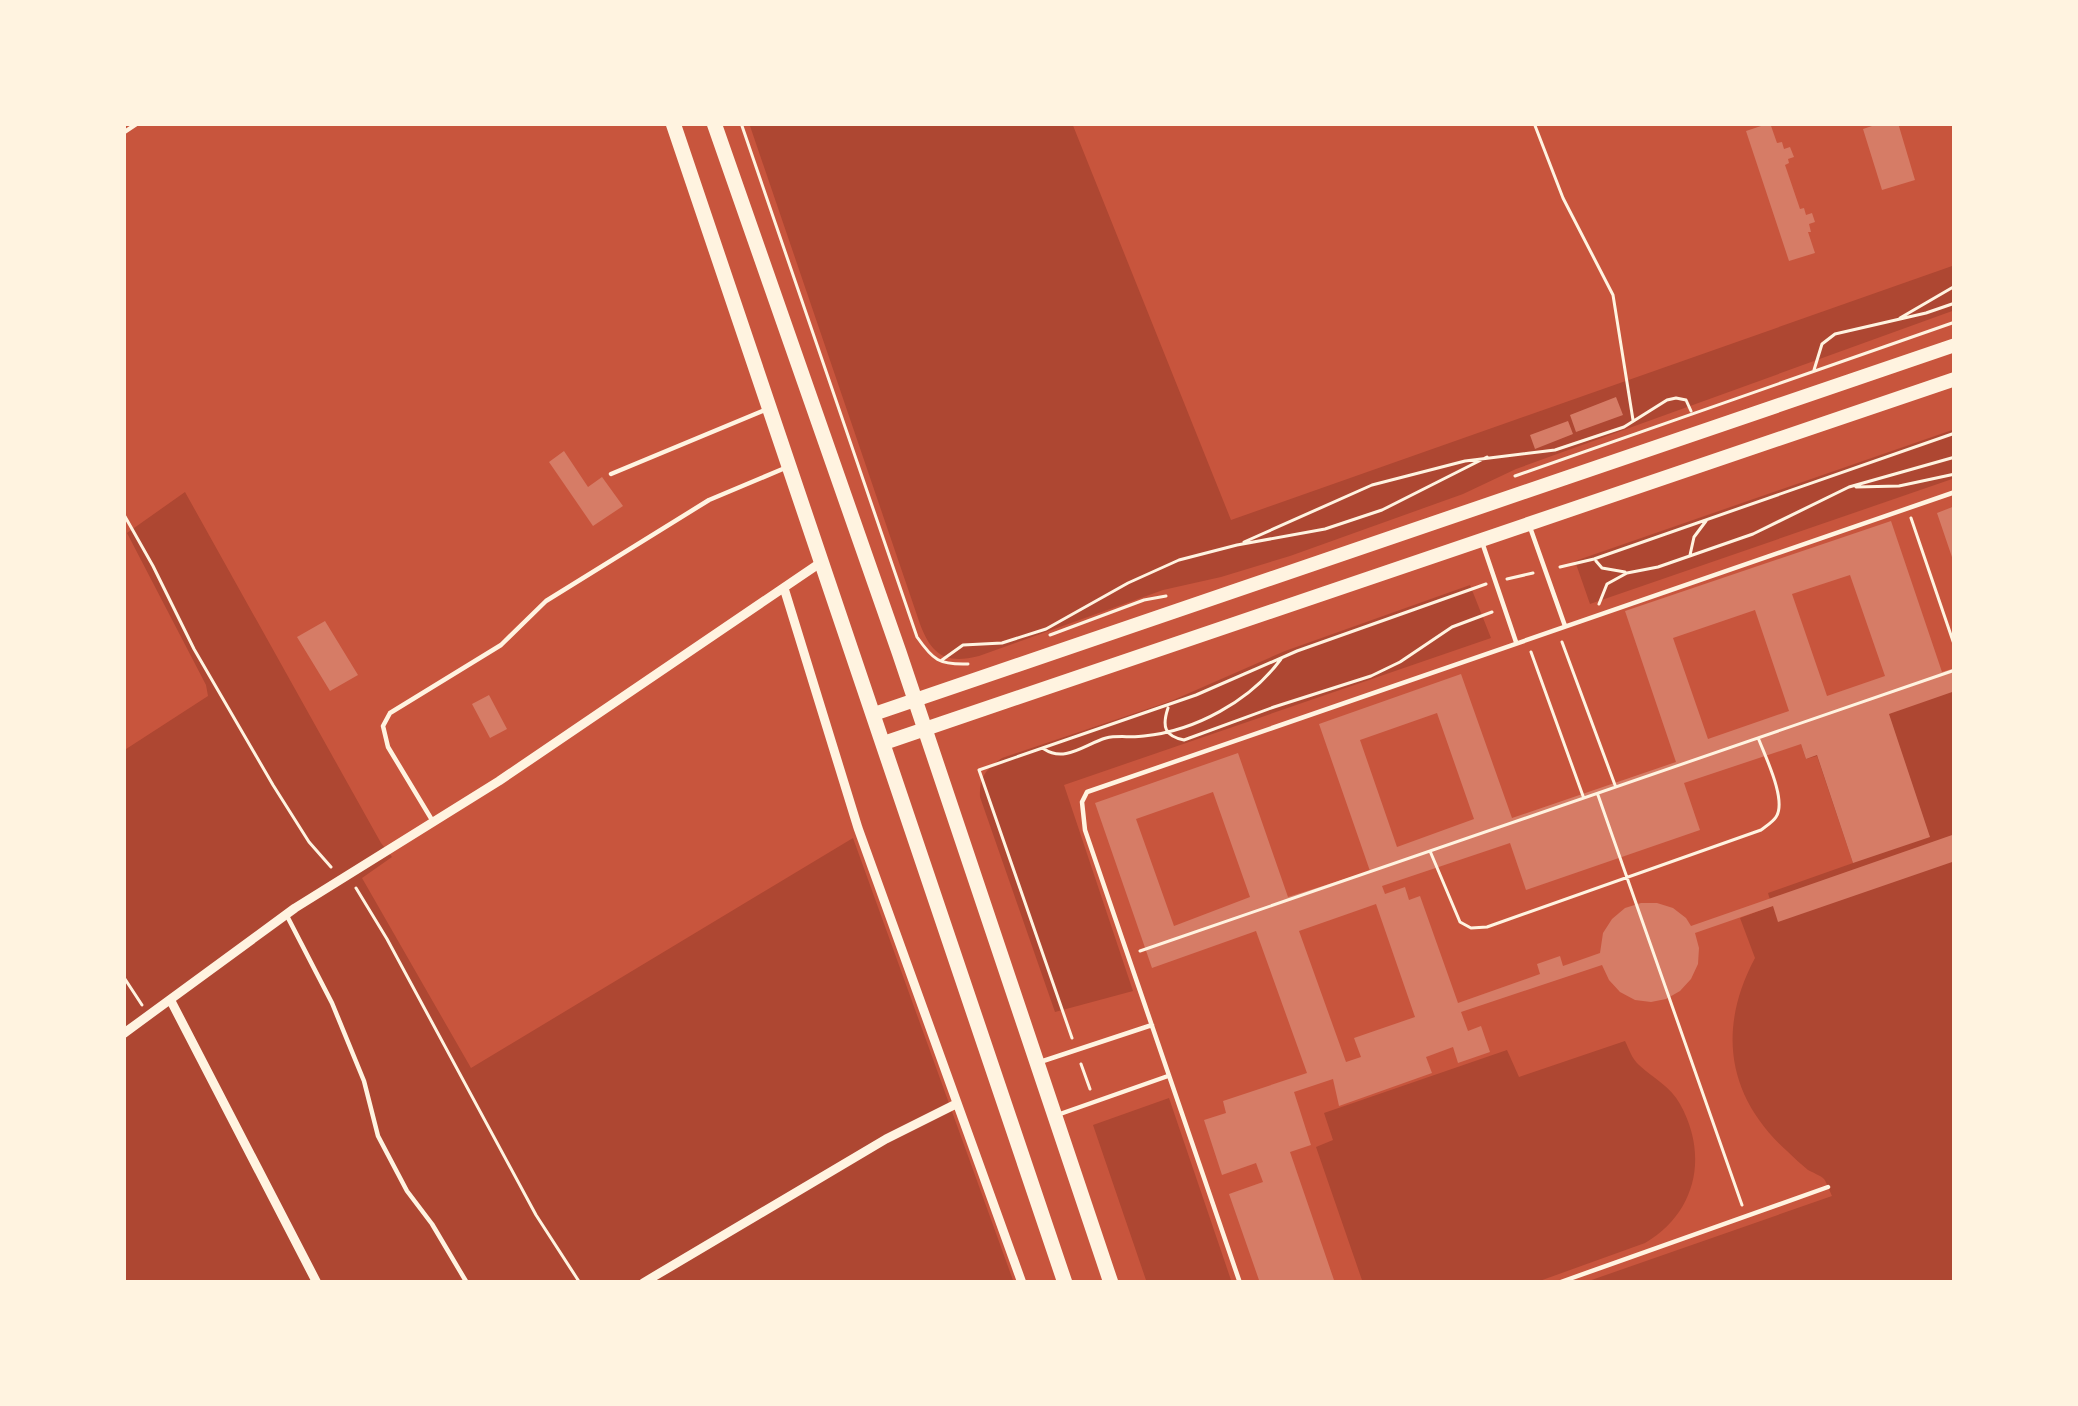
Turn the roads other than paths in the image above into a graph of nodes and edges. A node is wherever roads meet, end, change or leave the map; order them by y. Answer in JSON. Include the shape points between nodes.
{"nodes":[{"id":1,"x":138,"y":123,"type":"edge"},
{"id":2,"x":673,"y":123,"type":"edge"},
{"id":3,"x":714,"y":123,"type":"edge"},
{"id":4,"x":123,"y":133,"type":"edge"},
{"id":5,"x":1955,"y":345,"type":"edge"},
{"id":6,"x":1955,"y":379,"type":"edge"},
{"id":7,"x":771,"y":408,"type":"junction"},
{"id":8,"x":790,"y":466,"type":"junction"},
{"id":9,"x":611,"y":474,"type":"dead end"},
{"id":10,"x":1955,"y":492,"type":"edge"},
{"id":11,"x":1529,"y":523,"type":"junction"},
{"id":12,"x":1481,"y":540,"type":"junction"},
{"id":13,"x":823,"y":561,"type":"junction"},
{"id":14,"x":784,"y":588,"type":"junction"},
{"id":15,"x":1561,"y":627,"type":"junction"},
{"id":16,"x":1516,"y":643,"type":"junction"},
{"id":17,"x":915,"y":700,"type":"junction"},
{"id":18,"x":874,"y":713,"type":"junction"},
{"id":19,"x":925,"y":729,"type":"junction"},
{"id":20,"x":884,"y":742,"type":"junction"},
{"id":21,"x":433,"y":822,"type":"junction"},
{"id":22,"x":286,"y":914,"type":"junction"},
{"id":23,"x":170,"y":1001,"type":"junction"},
{"id":24,"x":1152,"y":1025,"type":"junction"},
{"id":25,"x":123,"y":1034,"type":"edge"},
{"id":26,"x":1037,"y":1063,"type":"junction"},
{"id":27,"x":1169,"y":1076,"type":"junction"},
{"id":28,"x":956,"y":1104,"type":"junction"},
{"id":29,"x":1054,"y":1115,"type":"junction"},
{"id":30,"x":1828,"y":1187,"type":"dead end"},
{"id":31,"x":317,"y":1283,"type":"edge"},
{"id":32,"x":466,"y":1283,"type":"edge"},
{"id":33,"x":643,"y":1283,"type":"edge"},
{"id":34,"x":1022,"y":1283,"type":"edge"},
{"id":35,"x":1065,"y":1283,"type":"edge"},
{"id":36,"x":1111,"y":1283,"type":"edge"},
{"id":37,"x":1240,"y":1283,"type":"edge"},
{"id":38,"x":1558,"y":1283,"type":"edge"}],
"edges":[{"from":1,"to":4,"type":"lane"},
{"from":2,"to":7,"type":"main road"},
{"from":3,"to":17,"type":"main road"},
{"from":5,"to":17,"type":"main road"},
{"from":6,"to":11,"type":"main road"},
{"from":7,"to":8,"type":"main road"},
{"from":7,"to":9,"type":"lane"},
{"from":8,"to":13,"type":"main road"},
{"from":8,"to":21,"type":"lane","via":[[709,500],[546,601],[501,645],[390,713],[383,726],[388,747]]},
{"from":10,"to":15,"type":"lane"},
{"from":11,"to":12,"type":"main road"},
{"from":11,"to":15,"type":"lane"},
{"from":12,"to":16,"type":"lane"},
{"from":12,"to":19,"type":"main road"},
{"from":13,"to":14,"type":"street"},
{"from":13,"to":18,"type":"main road"},
{"from":14,"to":21,"type":"street"},
{"from":14,"to":28,"type":"street"},
{"from":15,"to":16,"type":"lane"},
{"from":16,"to":24,"type":"lane","via":[[1087,792],[1085,830]]},
{"from":17,"to":18,"type":"main road"},
{"from":17,"to":19,"type":"main road"},
{"from":18,"to":20,"type":"main road"},
{"from":19,"to":20,"type":"main road"},
{"from":19,"to":26,"type":"main road"},
{"from":20,"to":35,"type":"main road"},
{"from":21,"to":22,"type":"street"},
{"from":22,"to":23,"type":"street"},
{"from":22,"to":32,"type":"lane","via":[[332,1003],[378,1136]]},
{"from":23,"to":25,"type":"street"},
{"from":23,"to":31,"type":"street"},
{"from":24,"to":26,"type":"lane"},
{"from":24,"to":27,"type":"lane"},
{"from":26,"to":29,"type":"main road"},
{"from":27,"to":29,"type":"lane"},
{"from":27,"to":37,"type":"lane"},
{"from":28,"to":33,"type":"street"},
{"from":28,"to":34,"type":"street"},
{"from":29,"to":36,"type":"main road"},
{"from":30,"to":38,"type":"lane"}]}
